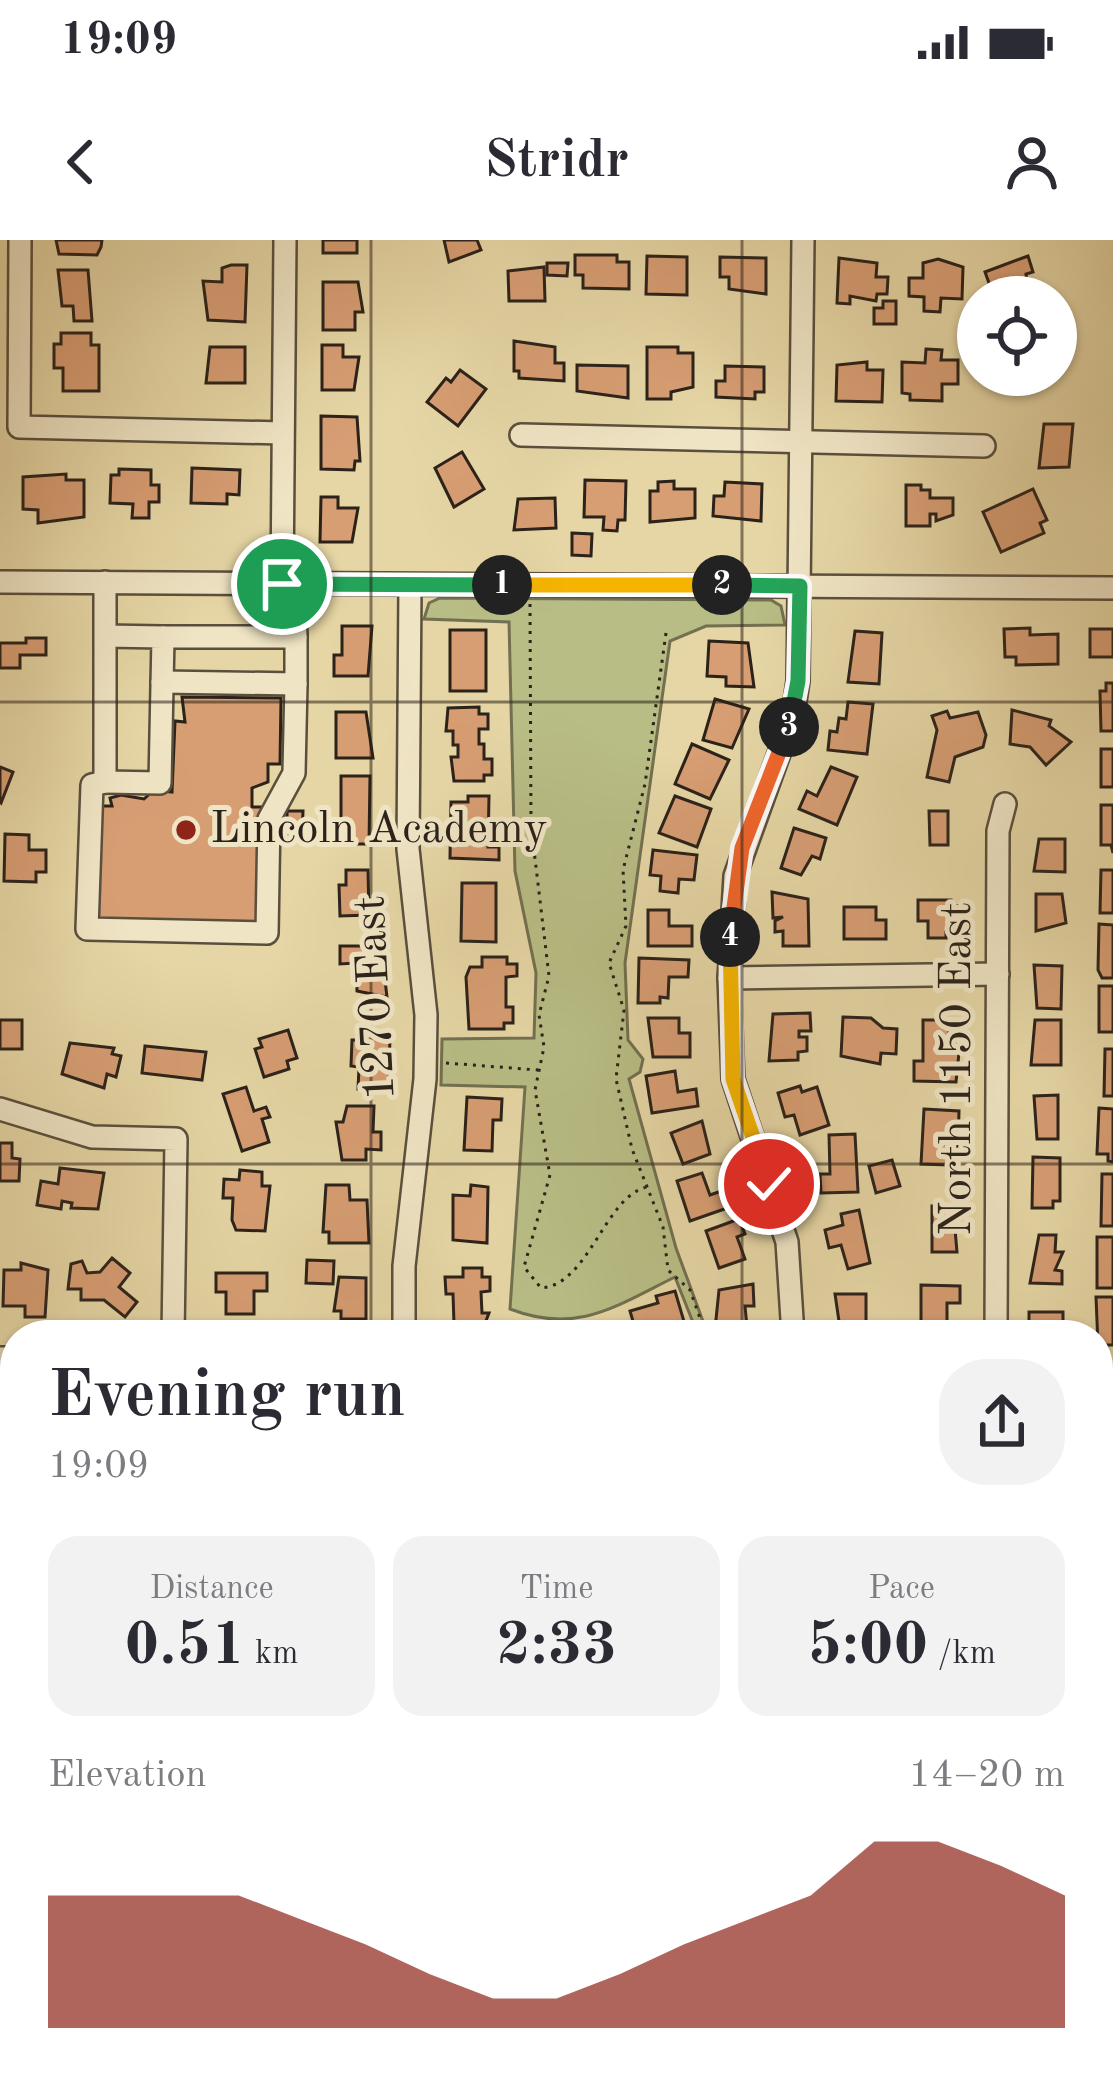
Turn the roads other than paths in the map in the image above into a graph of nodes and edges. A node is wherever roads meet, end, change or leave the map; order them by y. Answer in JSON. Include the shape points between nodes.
{"nodes":[{"id":1,"x":20,"y":240,"type":"edge"},
{"id":2,"x":285,"y":240,"type":"edge"},
{"id":3,"x":803,"y":240,"type":"edge"},
{"id":4,"x":282,"y":433,"type":"junction"},
{"id":5,"x":521,"y":435,"type":"dead end"},
{"id":6,"x":802,"y":441,"type":"junction"},
{"id":7,"x":984,"y":446,"type":"dead end"},
{"id":8,"x":0,"y":582,"type":"edge"},
{"id":9,"x":105,"y":582,"type":"junction"},
{"id":10,"x":293,"y":584,"type":"junction"},
{"id":11,"x":410,"y":585,"type":"junction"},
{"id":12,"x":800,"y":586,"type":"junction"},
{"id":13,"x":1113,"y":588,"type":"edge"},
{"id":14,"x":105,"y":636,"type":"junction"},
{"id":15,"x":296,"y":637,"type":"junction"},
{"id":16,"x":163,"y":638,"type":"junction"},
{"id":17,"x":162,"y":682,"type":"junction"},
{"id":18,"x":296,"y":684,"type":"junction"},
{"id":19,"x":105,"y":782,"type":"junction"},
{"id":20,"x":1005,"y":804,"type":"dead end"},
{"id":21,"x":998,"y":974,"type":"junction"},
{"id":22,"x":729,"y":978,"type":"junction"},
{"id":23,"x":0,"y":1108,"type":"edge"},
{"id":24,"x":173,"y":1320,"type":"edge"},
{"id":25,"x":404,"y":1320,"type":"edge"},
{"id":26,"x":792,"y":1320,"type":"edge"},
{"id":27,"x":996,"y":1320,"type":"edge"}],
"edges":[{"from":1,"to":4,"type":"street","via":[[19,427]]},
{"from":2,"to":4,"type":"street"},
{"from":3,"to":6,"type":"street"},
{"from":4,"to":10,"type":"street"},
{"from":5,"to":6,"type":"street"},
{"from":6,"to":7,"type":"street"},
{"from":6,"to":12,"type":"street"},
{"from":8,"to":9,"type":"street"},
{"from":9,"to":10,"type":"street"},
{"from":9,"to":14,"type":"street"},
{"from":10,"to":11,"type":"street"},
{"from":10,"to":15,"type":"street"},
{"from":11,"to":12,"type":"street"},
{"from":11,"to":25,"type":"street","name":"1270 East","via":[[408,849],[426,1016]]},
{"from":12,"to":13,"type":"street"},
{"from":12,"to":22,"type":"street","via":[[793,715],[735,876]]},
{"from":14,"to":16,"type":"street"},
{"from":14,"to":19,"type":"street"},
{"from":15,"to":16,"type":"street"},
{"from":15,"to":18,"type":"street"},
{"from":16,"to":17,"type":"street"},
{"from":17,"to":18,"type":"street"},
{"from":17,"to":19,"type":"street","via":[[160,783]]},
{"from":18,"to":19,"type":"street","via":[[294,773],[269,819],[267,933],[87,928],[92,785]]},
{"from":20,"to":21,"type":"street","name":"North 1150 East"},
{"from":21,"to":22,"type":"street"},
{"from":21,"to":27,"type":"street","name":"North 1150 East"},
{"from":22,"to":26,"type":"street","via":[[733,1079],[787,1242]]},
{"from":23,"to":24,"type":"street","via":[[92,1137],[176,1138]]}]}
